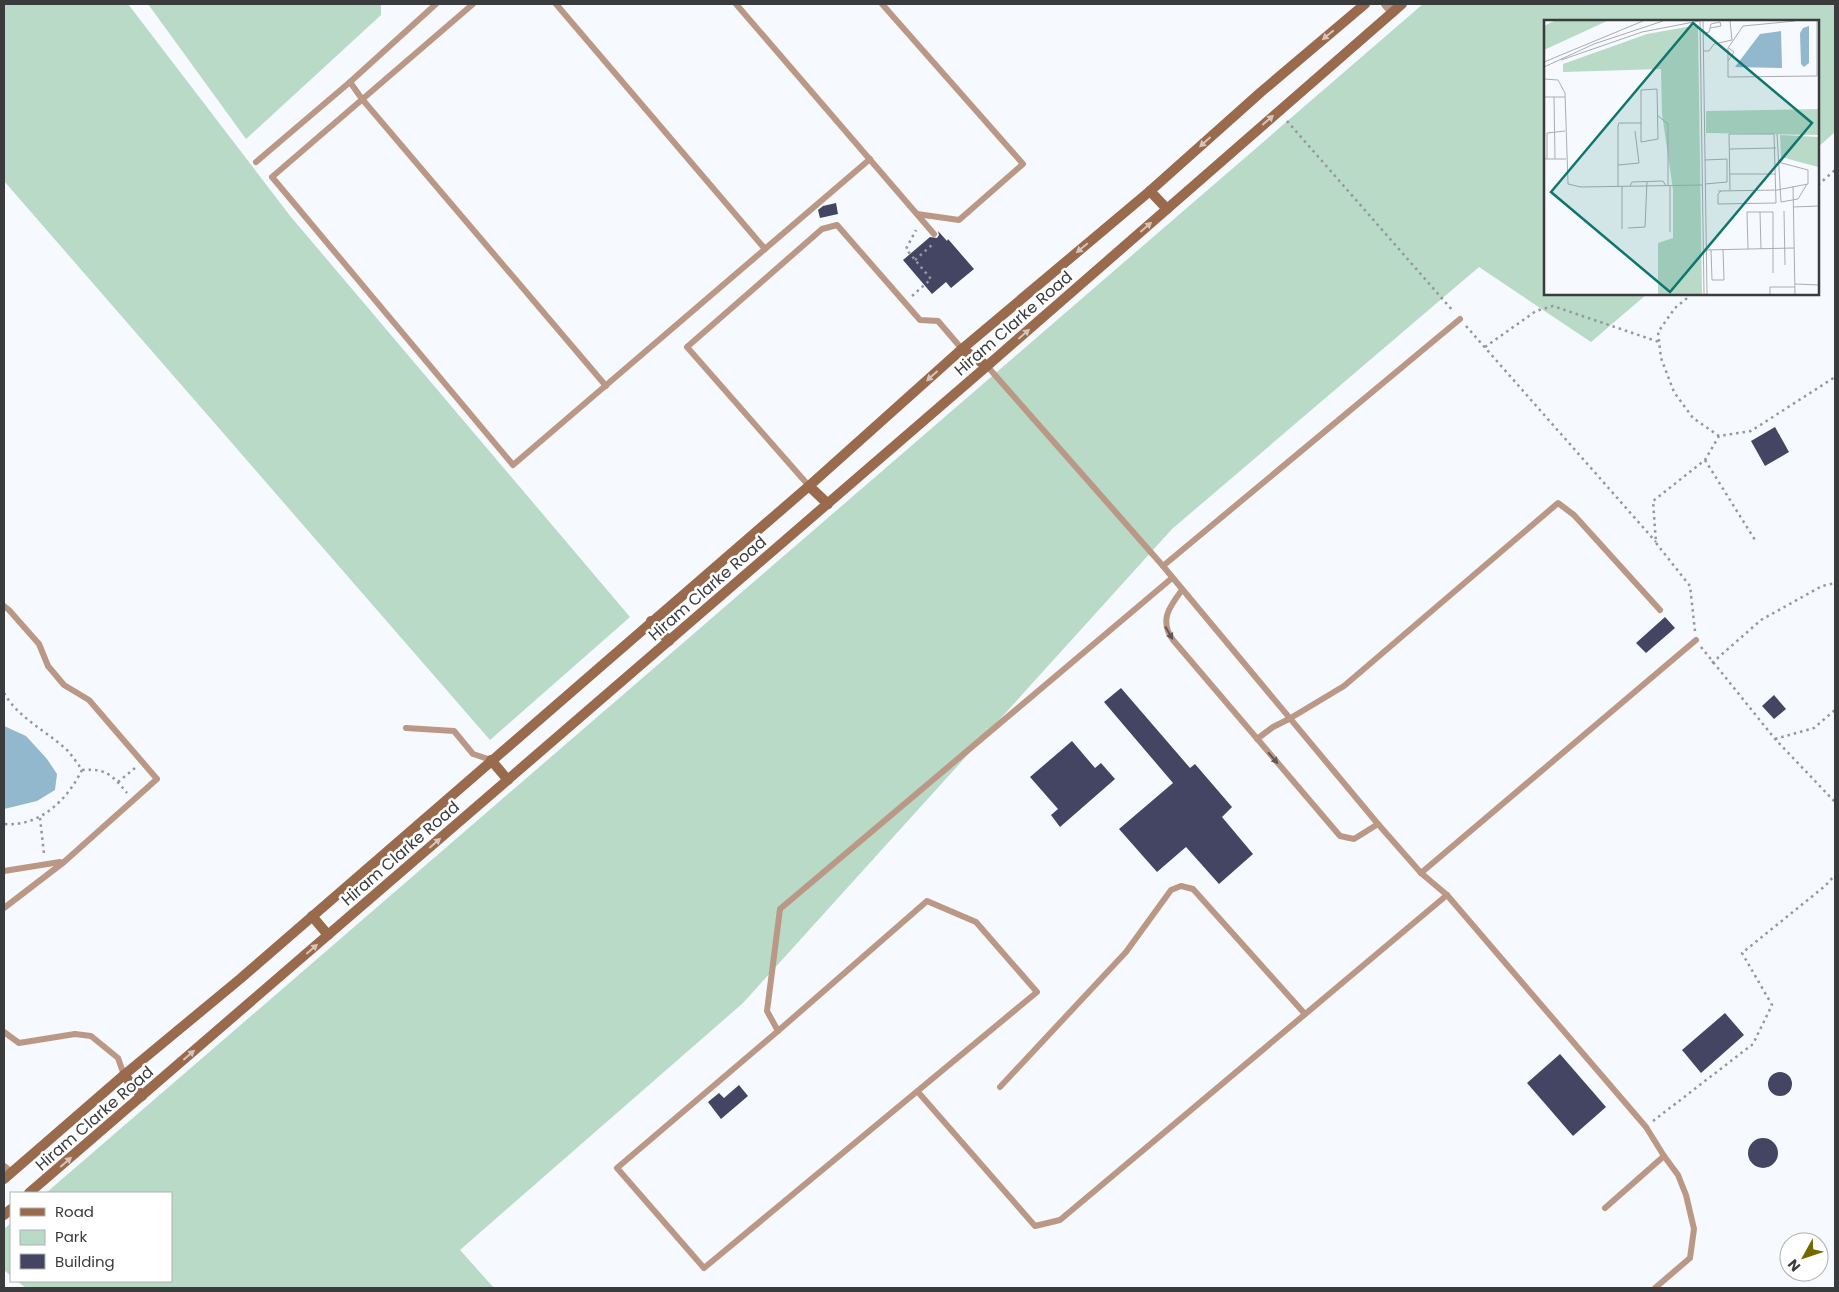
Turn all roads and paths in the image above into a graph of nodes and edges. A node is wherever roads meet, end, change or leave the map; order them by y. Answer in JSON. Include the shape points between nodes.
{"nodes":[{"id":1,"x":473,"y":4,"type":"edge"},
{"id":2,"x":556,"y":4,"type":"edge"},
{"id":3,"x":736,"y":4,"type":"edge"},
{"id":4,"x":882,"y":4,"type":"edge"},
{"id":5,"x":1365,"y":4,"type":"edge"},
{"id":6,"x":1402,"y":4,"type":"edge"},
{"id":7,"x":433,"y":5,"type":"edge"},
{"id":8,"x":1389,"y":8,"type":"edge"},
{"id":9,"x":350,"y":82,"type":"junction"},
{"id":10,"x":362,"y":99,"type":"junction"},
{"id":11,"x":870,"y":159,"type":"junction"},
{"id":12,"x":256,"y":162,"type":"dead end"},
{"id":13,"x":1835,"y":170,"type":"edge"},
{"id":14,"x":1819,"y":184,"type":"edge"},
{"id":15,"x":1150,"y":191,"type":"junction"},
{"id":16,"x":1167,"y":209,"type":"junction"},
{"id":17,"x":920,"y":217,"type":"junction"},
{"id":18,"x":934,"y":234,"type":"joint"},
{"id":19,"x":765,"y":249,"type":"junction"},
{"id":20,"x":915,"y":260,"type":"junction"},
{"id":21,"x":1691,"y":295,"type":"edge"},
{"id":22,"x":905,"y":302,"type":"junction"},
{"id":23,"x":1460,"y":319,"type":"dead end"},
{"id":24,"x":1659,"y":342,"type":"junction"},
{"id":25,"x":1485,"y":347,"type":"dead end"},
{"id":26,"x":962,"y":349,"type":"junction"},
{"id":27,"x":987,"y":366,"type":"junction"},
{"id":28,"x":1835,"y":378,"type":"edge"},
{"id":29,"x":606,"y":386,"type":"junction"},
{"id":30,"x":1719,"y":436,"type":"junction"},
{"id":31,"x":1706,"y":460,"type":"junction"},
{"id":32,"x":809,"y":486,"type":"junction"},
{"id":33,"x":828,"y":504,"type":"junction"},
{"id":34,"x":1755,"y":540,"type":"dead end"},
{"id":35,"x":1163,"y":566,"type":"junction"},
{"id":36,"x":1172,"y":578,"type":"junction"},
{"id":37,"x":1835,"y":583,"type":"edge"},
{"id":38,"x":1182,"y":590,"type":"junction"},
{"id":39,"x":4,"y":606,"type":"edge"},
{"id":40,"x":1660,"y":610,"type":"dead end"},
{"id":41,"x":651,"y":621,"type":"junction"},
{"id":42,"x":1696,"y":640,"type":"junction"},
{"id":43,"x":669,"y":642,"type":"junction"},
{"id":44,"x":1712,"y":663,"type":"junction"},
{"id":45,"x":4,"y":693,"type":"edge"},
{"id":46,"x":1835,"y":710,"type":"edge"},
{"id":47,"x":1289,"y":719,"type":"junction"},
{"id":48,"x":406,"y":728,"type":"dead end"},
{"id":49,"x":1257,"y":739,"type":"junction"},
{"id":50,"x":1775,"y":739,"type":"junction"},
{"id":51,"x":492,"y":760,"type":"junction"},
{"id":52,"x":133,"y":769,"type":"dead end"},
{"id":53,"x":82,"y":770,"type":"junction"},
{"id":54,"x":508,"y":780,"type":"junction"},
{"id":55,"x":118,"y":782,"type":"junction"},
{"id":56,"x":134,"y":800,"type":"junction"},
{"id":57,"x":1835,"y":802,"type":"edge"},
{"id":58,"x":40,"y":818,"type":"junction"},
{"id":59,"x":4,"y":824,"type":"edge"},
{"id":60,"x":1378,"y":824,"type":"junction"},
{"id":61,"x":64,"y":862,"type":"junction"},
{"id":62,"x":46,"y":866,"type":"junction"},
{"id":63,"x":4,"y":871,"type":"edge"},
{"id":64,"x":1421,"y":873,"type":"junction"},
{"id":65,"x":1835,"y":875,"type":"edge"},
{"id":66,"x":1447,"y":895,"type":"junction"},
{"id":67,"x":4,"y":908,"type":"edge"},
{"id":68,"x":312,"y":916,"type":"junction"},
{"id":69,"x":328,"y":936,"type":"junction"},
{"id":70,"x":1305,"y":1014,"type":"junction"},
{"id":71,"x":778,"y":1031,"type":"junction"},
{"id":72,"x":4,"y":1032,"type":"edge"},
{"id":73,"x":124,"y":1075,"type":"junction"},
{"id":74,"x":1000,"y":1087,"type":"dead end"},
{"id":75,"x":918,"y":1092,"type":"junction"},
{"id":76,"x":142,"y":1096,"type":"junction"},
{"id":77,"x":1646,"y":1126,"type":"junction"},
{"id":78,"x":1664,"y":1156,"type":"junction"},
{"id":79,"x":6,"y":1172,"type":"edge"},
{"id":80,"x":30,"y":1192,"type":"edge"},
{"id":81,"x":1605,"y":1208,"type":"dead end"},
{"id":82,"x":1655,"y":1288,"type":"edge"}],
"edges":[{"from":1,"to":10,"type":"lane"},
{"from":2,"to":19,"type":"lane"},
{"from":3,"to":11,"type":"lane"},
{"from":4,"to":17,"type":"lane","via":[[1023,164],[959,220]]},
{"from":5,"to":15,"type":"main road","name":"Hiram Clarke Road","one_way":true},
{"from":6,"to":8,"type":"main road","name":"Hiram Clarke Road"},
{"from":7,"to":9,"type":"lane"},
{"from":16,"to":8,"type":"main road","name":"Hiram Clarke Road","one_way":true},
{"from":9,"to":10,"type":"lane"},
{"from":9,"to":12,"type":"lane"},
{"from":10,"to":29,"type":"lane"},
{"from":10,"to":29,"type":"lane","via":[[272,177],[513,465]]},
{"from":11,"to":17,"type":"lane"},
{"from":11,"to":19,"type":"lane"},
{"from":13,"to":14,"type":"path"},
{"from":15,"to":16,"type":"main road"},
{"from":15,"to":26,"type":"main road","name":"Hiram Clarke Road","one_way":true},
{"from":27,"to":16,"type":"main road","name":"Hiram Clarke Road","one_way":true},
{"from":17,"to":18,"type":"lane"},
{"from":17,"to":20,"type":"path","via":[[906,249]]},
{"from":18,"to":20,"type":"path","via":[[938,240]]},
{"from":19,"to":29,"type":"lane"},
{"from":20,"to":22,"type":"path","via":[[931,279]]},
{"from":21,"to":24,"type":"path","via":[[1675,308],[1658,332]]},
{"from":22,"to":26,"type":"lane","via":[[920,320],[938,321]]},
{"from":22,"to":32,"type":"lane","via":[[838,225],[822,229],[687,347]]},
{"from":23,"to":35,"type":"lane"},
{"from":24,"to":25,"type":"path","via":[[1553,306],[1536,311]]},
{"from":24,"to":30,"type":"path","via":[[1661,358],[1674,392],[1693,418]]},
{"from":26,"to":27,"type":"main road"},
{"from":26,"to":32,"type":"main road","name":"Hiram Clarke Road","one_way":true},
{"from":27,"to":33,"type":"main road","name":"Hiram Clarke Road"},
{"from":27,"to":35,"type":"lane"},
{"from":28,"to":30,"type":"path","via":[[1751,432]]},
{"from":30,"to":31,"type":"path"},
{"from":31,"to":34,"type":"path"},
{"from":31,"to":42,"type":"path","via":[[1653,501],[1656,543],[1690,586]]},
{"from":32,"to":33,"type":"main road"},
{"from":32,"to":41,"type":"main road","name":"Hiram Clarke Road"},
{"from":33,"to":43,"type":"main road","name":"Hiram Clarke Road"},
{"from":35,"to":36,"type":"lane"},
{"from":36,"to":38,"type":"lane"},
{"from":36,"to":71,"type":"lane","via":[[780,909],[767,1011]]},
{"from":37,"to":44,"type":"path","via":[[1822,586],[1761,620]]},
{"from":38,"to":47,"type":"lane"},
{"from":38,"to":49,"type":"lane","one_way":true,"via":[[1165,620],[1167,632]]},
{"from":39,"to":56,"type":"lane","via":[[39,644],[48,666],[64,685],[89,700],[157,779]]},
{"from":40,"to":47,"type":"lane","via":[[1574,515],[1558,503],[1344,686]]},
{"from":41,"to":43,"type":"main road"},
{"from":41,"to":51,"type":"main road","name":"Hiram Clarke Road"},
{"from":42,"to":44,"type":"path"},
{"from":42,"to":64,"type":"lane"},
{"from":43,"to":54,"type":"main road","name":"Hiram Clarke Road"},
{"from":44,"to":50,"type":"path"},
{"from":45,"to":53,"type":"path","via":[[27,720],[68,752]]},
{"from":46,"to":50,"type":"path","via":[[1814,728]]},
{"from":47,"to":49,"type":"lane","via":[[1273,726]]},
{"from":47,"to":60,"type":"lane"},
{"from":48,"to":51,"type":"lane","via":[[454,730],[473,754]]},
{"from":49,"to":60,"type":"lane","one_way":true,"via":[[1340,836],[1354,838]]},
{"from":50,"to":57,"type":"path"},
{"from":51,"to":54,"type":"main road"},
{"from":51,"to":68,"type":"main road","name":"Hiram Clarke Road"},
{"from":52,"to":55,"type":"path"},
{"from":53,"to":55,"type":"path","via":[[106,772]]},
{"from":53,"to":58,"type":"path","via":[[60,802]]},
{"from":69,"to":54,"type":"main road","name":"Hiram Clarke Road","one_way":true},
{"from":55,"to":56,"type":"path"},
{"from":56,"to":61,"type":"lane"},
{"from":58,"to":59,"type":"path"},
{"from":58,"to":62,"type":"path"},
{"from":60,"to":64,"type":"lane"},
{"from":61,"to":62,"type":"lane"},
{"from":61,"to":67,"type":"lane"},
{"from":62,"to":63,"type":"lane"},
{"from":64,"to":66,"type":"lane"},
{"from":65,"to":77,"type":"path","via":[[1742,953],[1772,1005],[1753,1044]]},
{"from":66,"to":70,"type":"lane"},
{"from":66,"to":77,"type":"lane"},
{"from":68,"to":69,"type":"main road"},
{"from":68,"to":73,"type":"main road","name":"Hiram Clarke Road"},
{"from":76,"to":69,"type":"main road","name":"Hiram Clarke Road","one_way":true},
{"from":70,"to":74,"type":"lane","via":[[1193,888],[1181,886],[1171,890],[1126,952]]},
{"from":70,"to":75,"type":"lane","via":[[1060,1220],[1035,1226]]},
{"from":71,"to":75,"type":"lane","via":[[927,901],[976,922],[1037,992]]},
{"from":71,"to":75,"type":"lane","via":[[617,1168],[704,1268]]},
{"from":72,"to":73,"type":"lane","via":[[19,1043],[76,1034],[91,1036],[118,1058]]},
{"from":73,"to":76,"type":"main road"},
{"from":73,"to":79,"type":"main road","name":"Hiram Clarke Road"},
{"from":80,"to":76,"type":"main road","name":"Hiram Clarke Road","one_way":true},
{"from":77,"to":78,"type":"lane"},
{"from":78,"to":81,"type":"lane"},
{"from":78,"to":82,"type":"lane","via":[[1678,1175],[1694,1229],[1690,1258]]}]}
